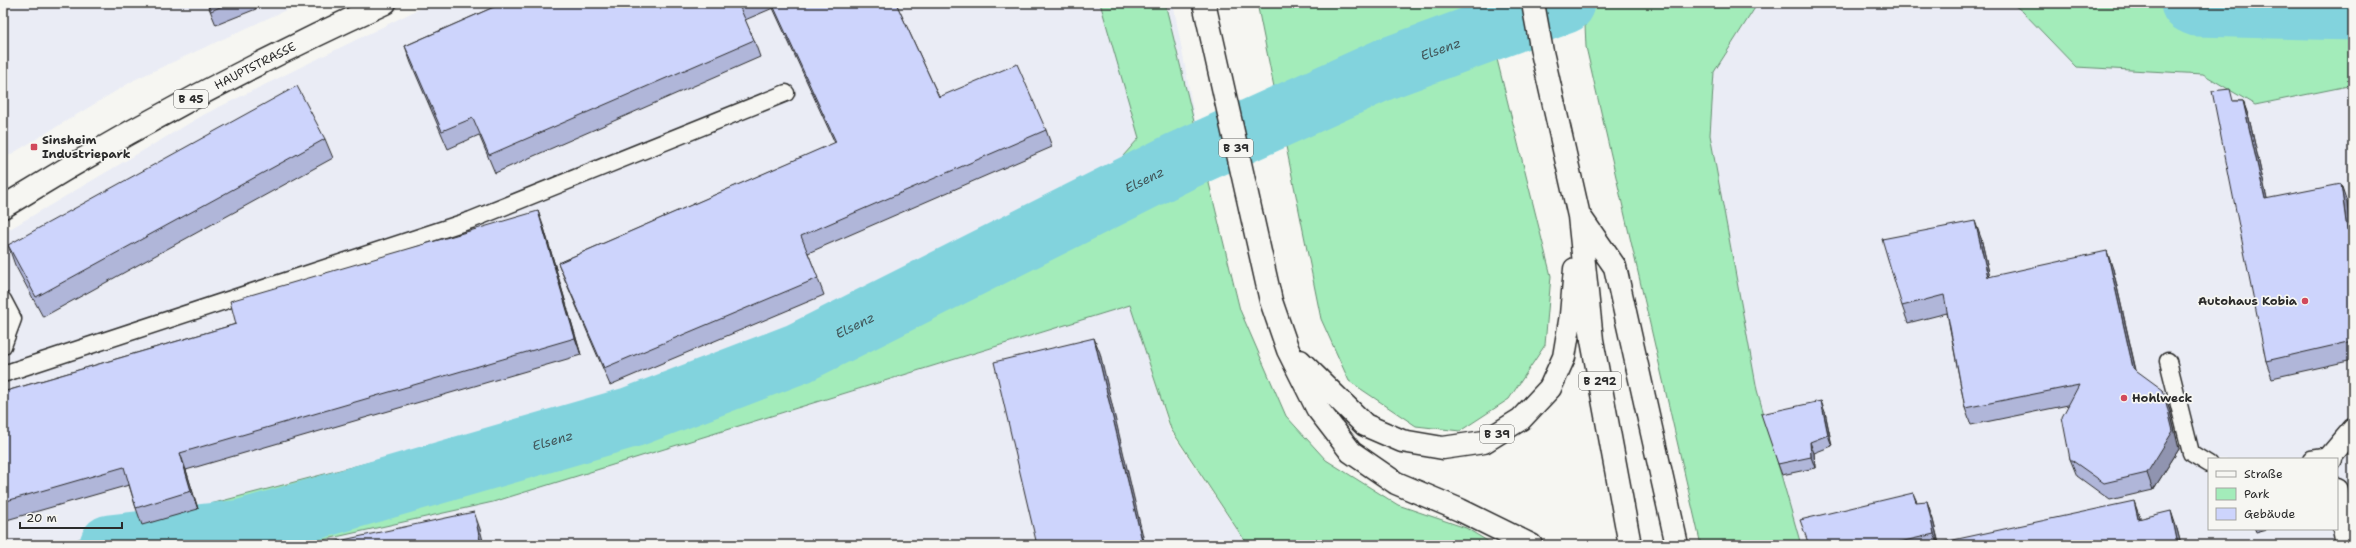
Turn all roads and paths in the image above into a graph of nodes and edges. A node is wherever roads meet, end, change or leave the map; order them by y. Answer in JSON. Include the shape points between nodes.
{"nodes":[{"id":1,"x":385,"y":3,"type":"edge"},
{"id":2,"x":1204,"y":3,"type":"edge"},
{"id":3,"x":1533,"y":3,"type":"edge"},
{"id":4,"x":1550,"y":3,"type":"edge"},
{"id":5,"x":1542,"y":52,"type":"junction"},
{"id":6,"x":786,"y":93,"type":"dead end"},
{"id":7,"x":3,"y":207,"type":"edge"},
{"id":8,"x":1579,"y":216,"type":"junction"},
{"id":9,"x":3,"y":300,"type":"edge"},
{"id":10,"x":3,"y":346,"type":"edge"},
{"id":11,"x":1288,"y":350,"type":"junction"},
{"id":12,"x":2168,"y":361,"type":"dead end"},
{"id":13,"x":3,"y":374,"type":"edge"},
{"id":14,"x":2353,"y":430,"type":"edge"},
{"id":15,"x":2324,"y":458,"type":"edge"},
{"id":16,"x":2208,"y":463,"type":"edge"},
{"id":17,"x":2338,"y":496,"type":"edge"},
{"id":18,"x":1531,"y":545,"type":"edge"},
{"id":19,"x":1630,"y":545,"type":"edge"},
{"id":20,"x":1677,"y":545,"type":"edge"},
{"id":21,"x":2347,"y":545,"type":"edge"}],
"edges":[{"from":1,"to":7,"type":"main road","name":"HAUPTSTRASSE","number":"B 45","via":[[312,37],[172,109]]},
{"from":2,"to":11,"type":"main road","number":"B 39","via":[[1271,301]]},
{"from":3,"to":5,"type":"main road","number":"B 292"},
{"from":4,"to":5,"type":"main road"},
{"from":5,"to":8,"type":"main road","number":"B 292"},
{"from":6,"to":13,"type":"lane","via":[[471,220]]},
{"from":8,"to":11,"type":"main road","number":"B 39","via":[[1571,315],[1564,357],[1550,388],[1521,419],[1484,442],[1443,448],[1402,441],[1365,425]]},
{"from":8,"to":19,"type":"main road","number":"B 292","via":[[1592,340]]},
{"from":8,"to":20,"type":"main road","via":[[1615,267]]},
{"from":9,"to":10,"type":"lane","via":[[13,319]]},
{"from":11,"to":18,"type":"main road","number":"B 39","via":[[1317,408],[1351,452],[1396,483],[1460,510]]},
{"from":12,"to":16,"type":"lane","via":[[2191,454]]},
{"from":14,"to":15,"type":"main road"},
{"from":17,"to":21,"type":"main road"}]}
